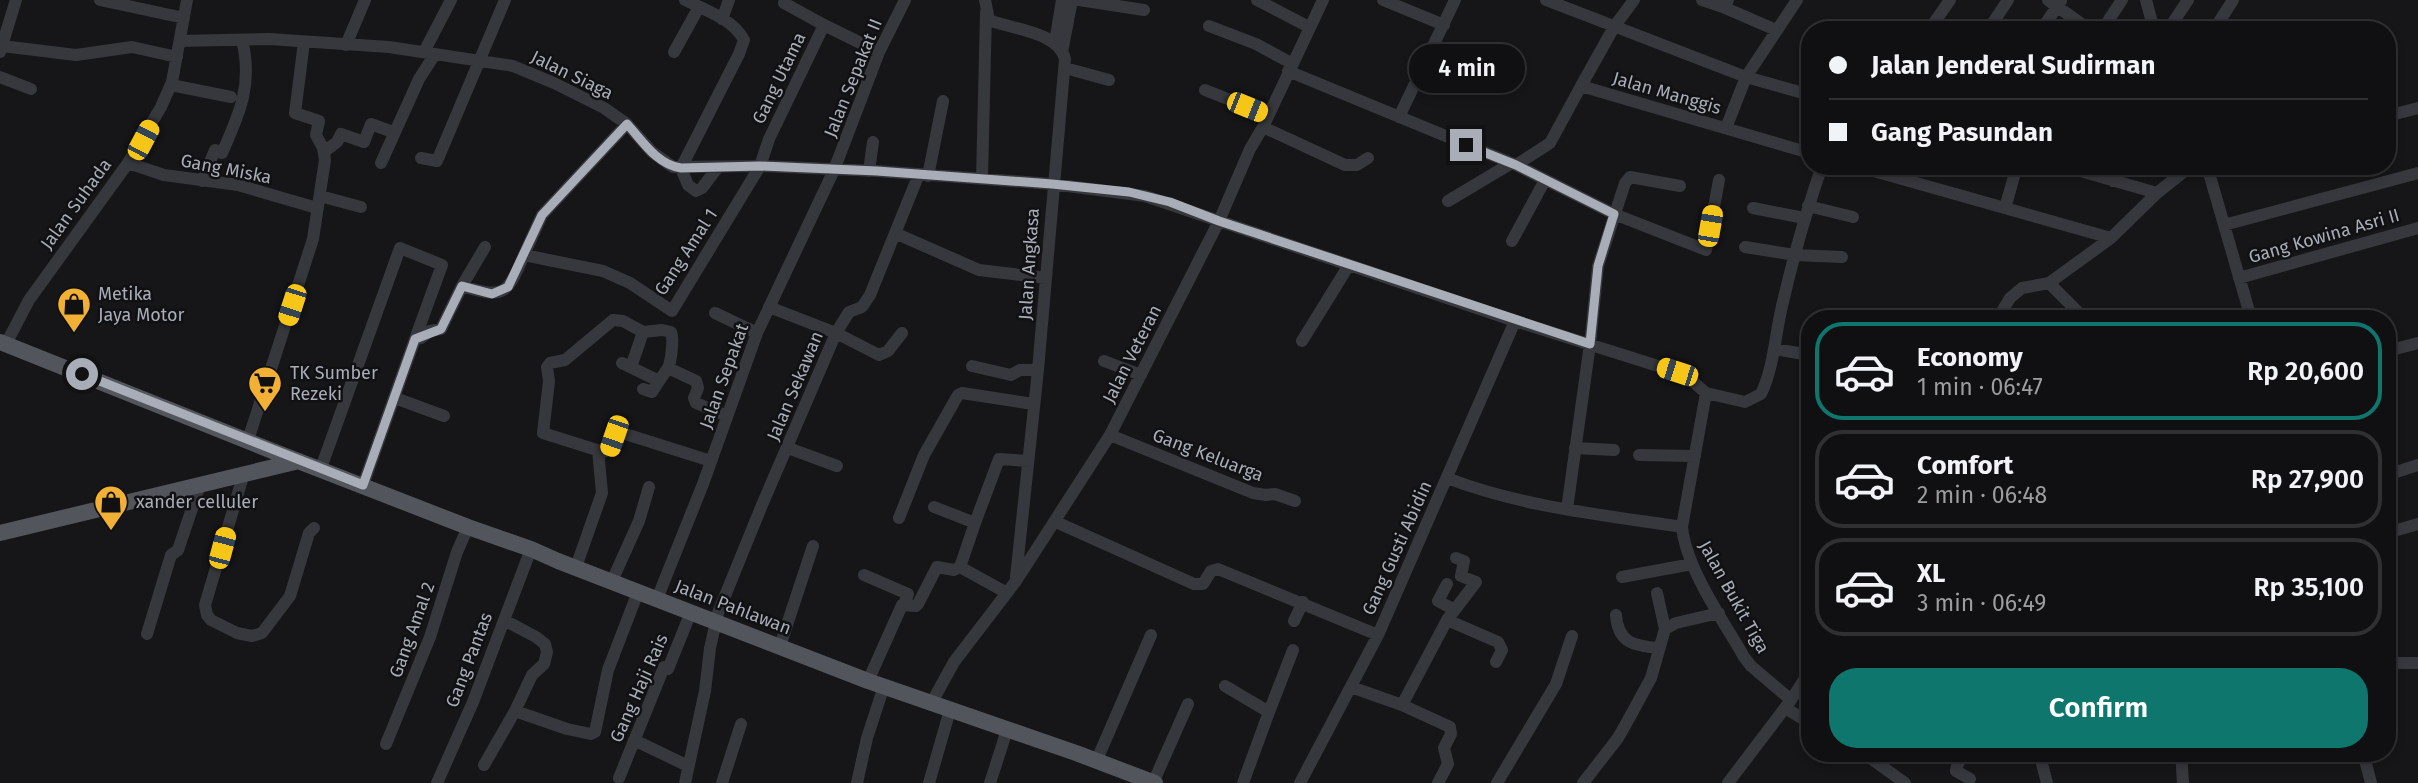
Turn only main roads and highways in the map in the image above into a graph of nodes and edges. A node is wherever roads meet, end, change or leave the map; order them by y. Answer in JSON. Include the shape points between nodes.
{"nodes":[{"id":1,"x":3,"y":343,"type":"edge"},
{"id":2,"x":275,"y":452,"type":"junction"},
{"id":3,"x":299,"y":461,"type":"junction"},
{"id":4,"x":244,"y":473,"type":"junction"},
{"id":5,"x":0,"y":533,"type":"edge"},
{"id":6,"x":1147,"y":782,"type":"edge"}],
"edges":[{"from":1,"to":2,"type":"main road","name":"Jalan Pahlawan"},
{"from":2,"to":3,"type":"main road","name":"Jalan Pahlawan"},
{"from":2,"to":4,"type":"main road"},
{"from":3,"to":4,"type":"main road"},
{"from":3,"to":6,"type":"main road","name":"Jalan Pahlawan","via":[[876,684]]},
{"from":4,"to":5,"type":"main road"}]}
